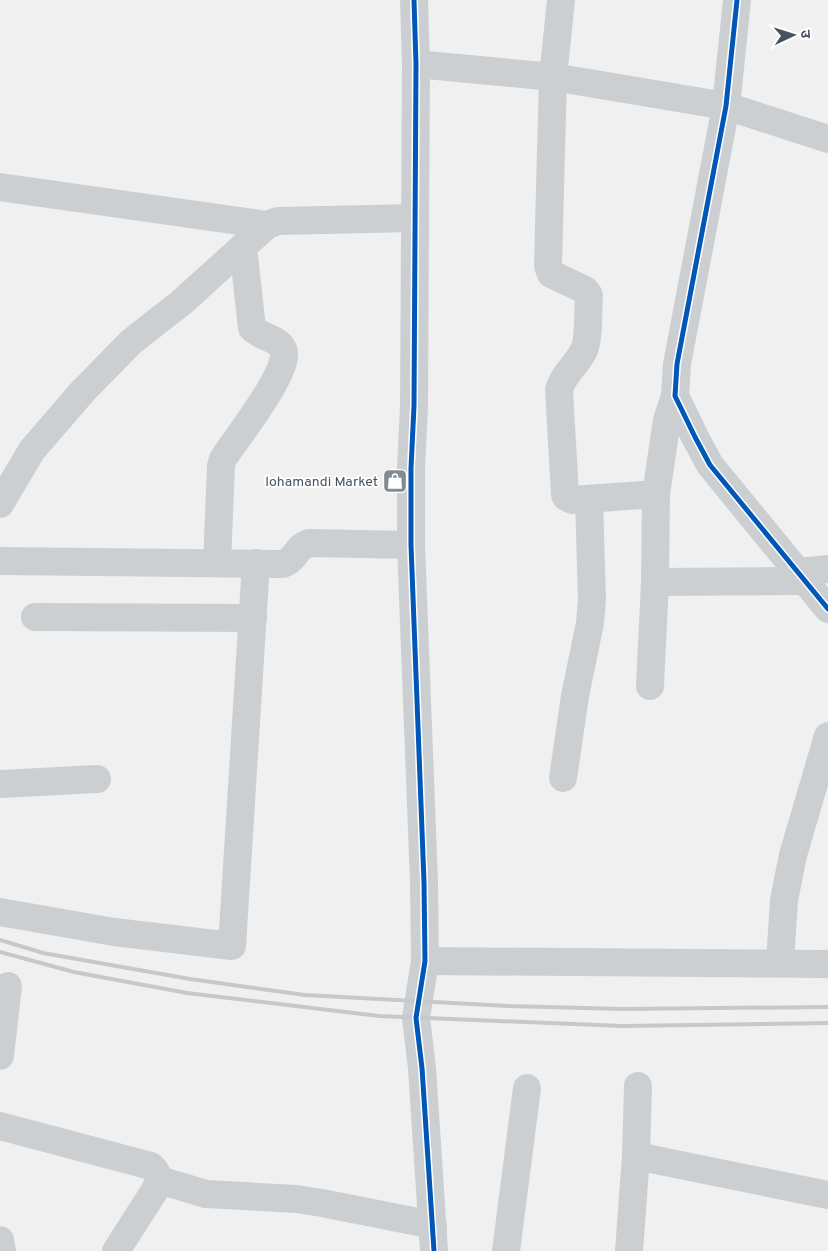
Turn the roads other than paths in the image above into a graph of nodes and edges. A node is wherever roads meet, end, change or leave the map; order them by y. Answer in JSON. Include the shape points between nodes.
{"nodes":[{"id":1,"x":414,"y":0,"type":"edge"},
{"id":2,"x":561,"y":0,"type":"edge"},
{"id":3,"x":737,"y":0,"type":"edge"},
{"id":4,"x":416,"y":64,"type":"junction"},
{"id":5,"x":553,"y":77,"type":"junction"},
{"id":6,"x":726,"y":106,"type":"junction"},
{"id":7,"x":828,"y":139,"type":"edge"},
{"id":8,"x":0,"y":187,"type":"edge"},
{"id":9,"x":415,"y":218,"type":"junction"},
{"id":10,"x":267,"y":225,"type":"junction"},
{"id":11,"x":243,"y":247,"type":"junction"},
{"id":12,"x":675,"y":396,"type":"junction"},
{"id":13,"x":656,"y":494,"type":"junction"},
{"id":14,"x":589,"y":499,"type":"junction"},
{"id":15,"x":0,"y":504,"type":"edge"},
{"id":16,"x":411,"y":545,"type":"junction"},
{"id":17,"x":0,"y":561,"type":"edge"},
{"id":18,"x":217,"y":563,"type":"junction"},
{"id":19,"x":256,"y":563,"type":"junction"},
{"id":20,"x":828,"y":568,"type":"edge"},
{"id":21,"x":801,"y":577,"type":"junction"},
{"id":22,"x":655,"y":582,"type":"junction"},
{"id":23,"x":828,"y":609,"type":"edge"},
{"id":24,"x":35,"y":616,"type":"dead end"},
{"id":25,"x":253,"y":618,"type":"junction"},
{"id":26,"x":650,"y":686,"type":"dead end"},
{"id":27,"x":828,"y":736,"type":"edge"},
{"id":28,"x":563,"y":778,"type":"dead end"},
{"id":29,"x":97,"y":779,"type":"dead end"},
{"id":30,"x":0,"y":784,"type":"edge"},
{"id":31,"x":0,"y":912,"type":"edge"},
{"id":32,"x":425,"y":961,"type":"junction"},
{"id":33,"x":780,"y":963,"type":"junction"},
{"id":34,"x":828,"y":964,"type":"edge"},
{"id":35,"x":8,"y":986,"type":"dead end"},
{"id":36,"x":0,"y":1056,"type":"edge"},
{"id":37,"x":638,"y":1086,"type":"dead end"},
{"id":38,"x":527,"y":1088,"type":"dead end"},
{"id":39,"x":0,"y":1126,"type":"edge"},
{"id":40,"x":636,"y":1156,"type":"junction"},
{"id":41,"x":159,"y":1180,"type":"junction"},
{"id":42,"x":828,"y":1195,"type":"edge"},
{"id":43,"x":434,"y":1238,"type":"edge"},
{"id":44,"x":0,"y":1240,"type":"edge"},
{"id":45,"x":2,"y":1251,"type":"edge"},
{"id":46,"x":116,"y":1251,"type":"edge"},
{"id":47,"x":506,"y":1251,"type":"edge"},
{"id":48,"x":629,"y":1251,"type":"edge"}],
"edges":[{"from":1,"to":4,"type":"street"},
{"from":2,"to":5,"type":"street"},
{"from":3,"to":6,"type":"street"},
{"from":4,"to":5,"type":"street"},
{"from":4,"to":9,"type":"street"},
{"from":5,"to":6,"type":"street"},
{"from":5,"to":14,"type":"street","via":[[548,266],[551,274],[589,295],[586,346],[565,375],[559,390],[565,495],[572,500]]},
{"from":6,"to":7,"type":"street"},
{"from":6,"to":12,"type":"street","via":[[677,364]]},
{"from":8,"to":10,"type":"street"},
{"from":9,"to":10,"type":"street","via":[[278,221]]},
{"from":9,"to":16,"type":"street"},
{"from":10,"to":11,"type":"street"},
{"from":11,"to":15,"type":"street","via":[[131,342],[83,390],[32,450]]},
{"from":11,"to":18,"type":"street","via":[[252,328],[280,344],[284,358],[266,399],[223,459]]},
{"from":12,"to":13,"type":"street","via":[[667,420]]},
{"from":12,"to":21,"type":"street","via":[[710,465]]},
{"from":13,"to":14,"type":"street"},
{"from":13,"to":22,"type":"street"},
{"from":14,"to":28,"type":"street","via":[[590,623]]},
{"from":16,"to":19,"type":"street","via":[[310,543],[301,546],[286,563]]},
{"from":16,"to":32,"type":"street"},
{"from":17,"to":18,"type":"street"},
{"from":18,"to":19,"type":"street"},
{"from":19,"to":25,"type":"street"},
{"from":20,"to":21,"type":"street"},
{"from":21,"to":22,"type":"street"},
{"from":21,"to":23,"type":"street"},
{"from":22,"to":26,"type":"street"},
{"from":24,"to":25,"type":"street"},
{"from":25,"to":31,"type":"street","via":[[232,946],[114,932]]},
{"from":27,"to":33,"type":"street","via":[[793,856],[784,900]]},
{"from":29,"to":30,"type":"street"},
{"from":32,"to":33,"type":"street"},
{"from":32,"to":43,"type":"street","via":[[416,1018]]},
{"from":33,"to":34,"type":"street"},
{"from":35,"to":36,"type":"street"},
{"from":37,"to":40,"type":"street"},
{"from":38,"to":47,"type":"street"},
{"from":39,"to":41,"type":"street","via":[[151,1166]]},
{"from":40,"to":42,"type":"street"},
{"from":40,"to":48,"type":"street"},
{"from":41,"to":43,"type":"street","via":[[206,1194],[322,1203]]},
{"from":41,"to":46,"type":"street"},
{"from":44,"to":45,"type":"street"}]}
